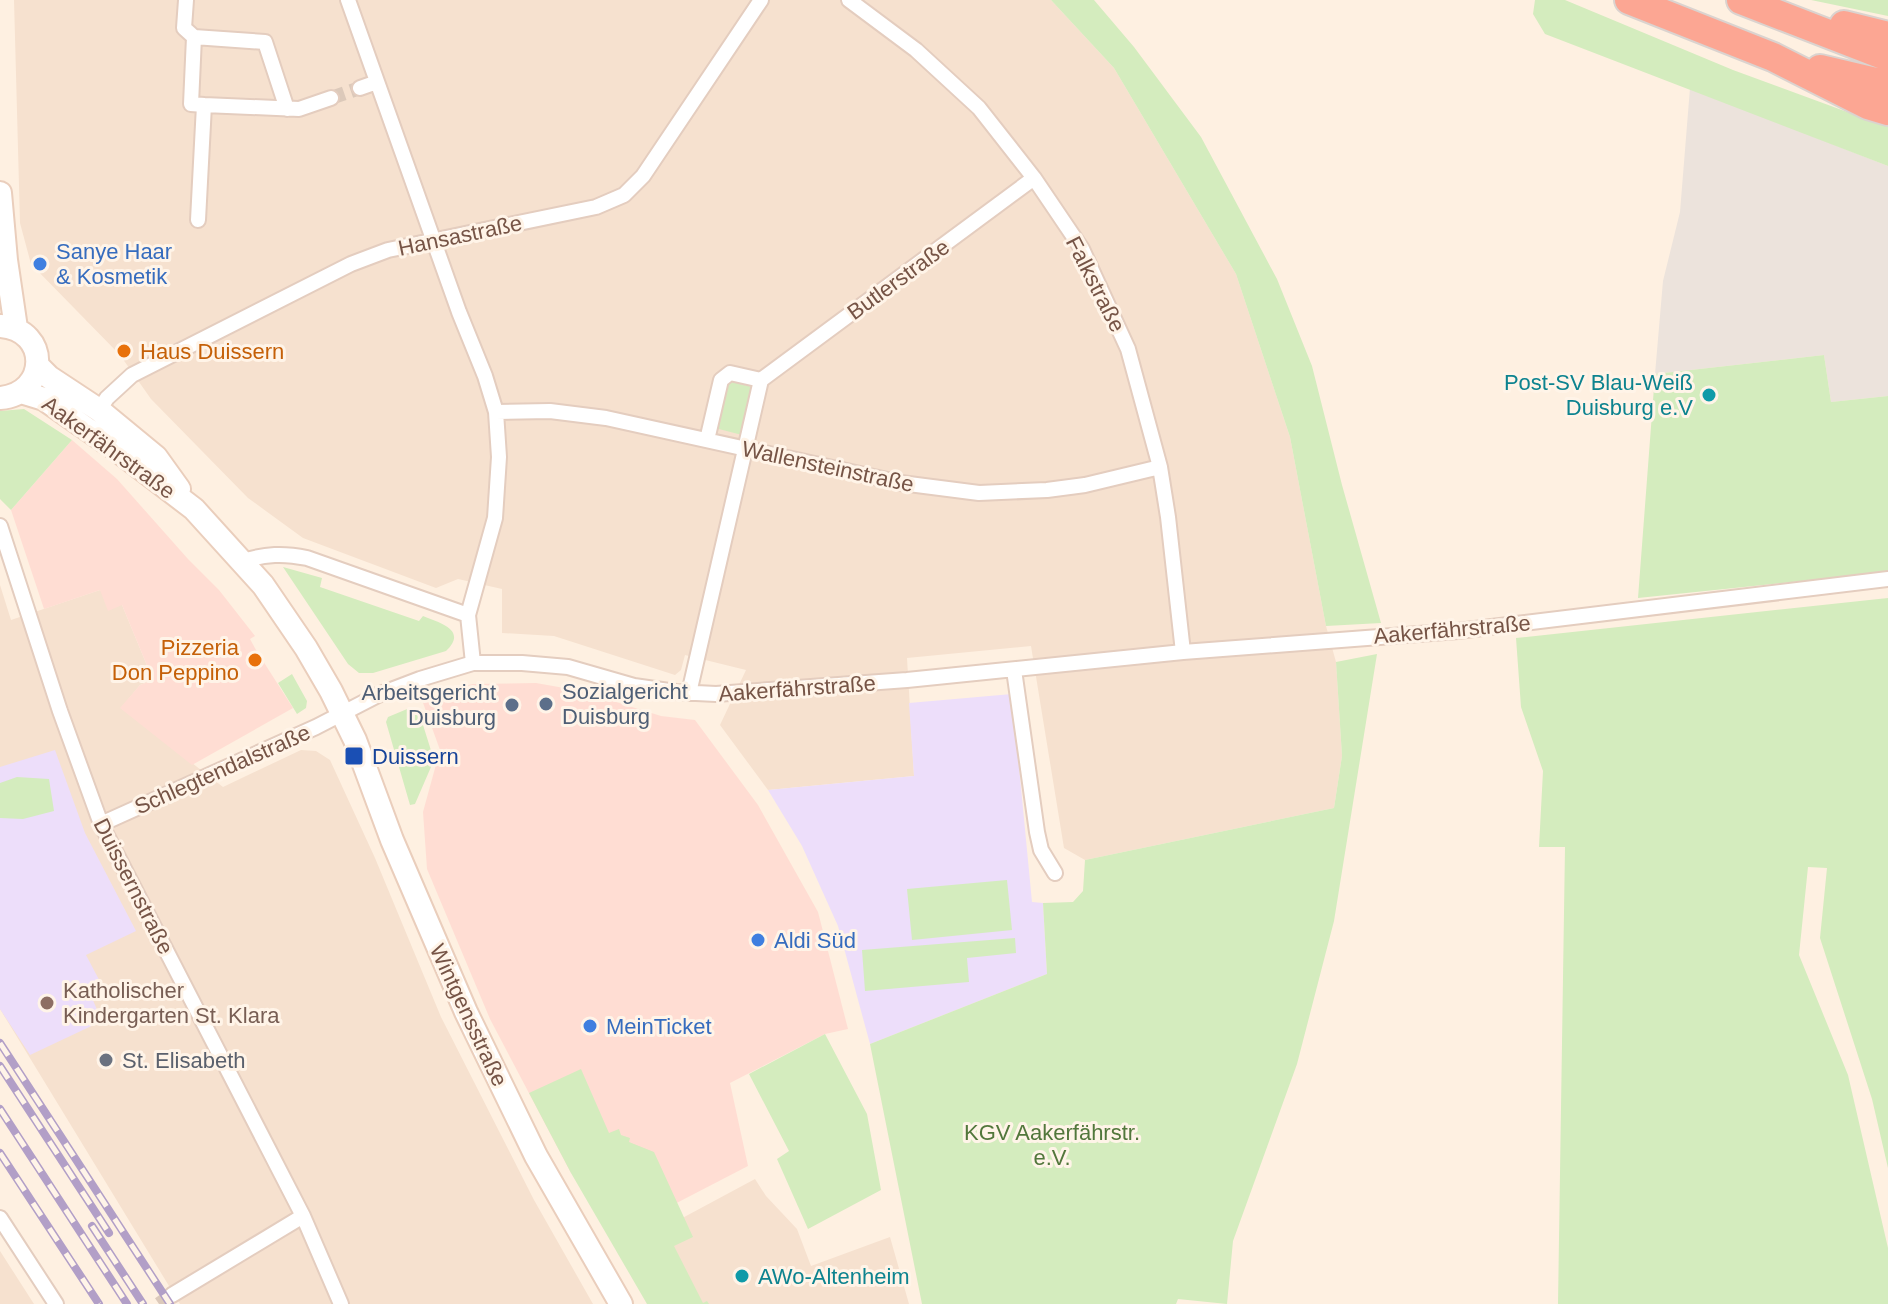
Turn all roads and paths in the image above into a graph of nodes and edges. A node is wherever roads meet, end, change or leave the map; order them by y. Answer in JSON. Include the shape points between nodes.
{"nodes":[{"id":1,"x":186,"y":0,"type":"edge"},
{"id":2,"x":348,"y":0,"type":"edge"},
{"id":3,"x":761,"y":0,"type":"edge"},
{"id":4,"x":849,"y":0,"type":"edge"},
{"id":5,"x":1629,"y":0,"type":"edge"},
{"id":6,"x":1749,"y":3,"type":"edge"},
{"id":7,"x":1880,"y":32,"type":"edge"},
{"id":8,"x":194,"y":37,"type":"junction"},
{"id":9,"x":1773,"y":57,"type":"junction"},
{"id":10,"x":1888,"y":57,"type":"edge"},
{"id":11,"x":377,"y":82,"type":"junction"},
{"id":12,"x":1888,"y":85,"type":"edge"},
{"id":13,"x":360,"y":88,"type":"tunnel mouth"},
{"id":14,"x":331,"y":98,"type":"tunnel mouth"},
{"id":15,"x":204,"y":105,"type":"junction"},
{"id":16,"x":287,"y":109,"type":"junction"},
{"id":17,"x":1888,"y":111,"type":"edge"},
{"id":18,"x":1034,"y":178,"type":"junction"},
{"id":19,"x":1,"y":207,"type":"edge"},
{"id":20,"x":198,"y":220,"type":"dead end"},
{"id":21,"x":433,"y":240,"type":"junction"},
{"id":22,"x":6,"y":260,"type":"junction"},
{"id":23,"x":0,"y":287,"type":"edge"},
{"id":24,"x":8,"y":327,"type":"edge"},
{"id":25,"x":37,"y":365,"type":"junction"},
{"id":26,"x":761,"y":380,"type":"junction"},
{"id":27,"x":11,"y":395,"type":"edge"},
{"id":28,"x":99,"y":410,"type":"junction"},
{"id":29,"x":496,"y":412,"type":"junction"},
{"id":30,"x":707,"y":440,"type":"junction"},
{"id":31,"x":744,"y":449,"type":"junction"},
{"id":32,"x":1160,"y":467,"type":"junction"},
{"id":33,"x":194,"y":509,"type":"junction"},
{"id":34,"x":2,"y":532,"type":"edge"},
{"id":35,"x":243,"y":561,"type":"junction"},
{"id":36,"x":1888,"y":579,"type":"edge"},
{"id":37,"x":468,"y":615,"type":"junction"},
{"id":38,"x":1183,"y":652,"type":"junction"},
{"id":39,"x":473,"y":663,"type":"junction"},
{"id":40,"x":1014,"y":670,"type":"junction"},
{"id":41,"x":689,"y":693,"type":"junction"},
{"id":42,"x":343,"y":714,"type":"junction"},
{"id":43,"x":101,"y":824,"type":"junction"},
{"id":44,"x":1055,"y":873,"type":"dead end"},
{"id":45,"x":303,"y":1216,"type":"junction"},
{"id":46,"x":0,"y":1218,"type":"edge"},
{"id":47,"x":172,"y":1295,"type":"tunnel mouth"},
{"id":48,"x":56,"y":1304,"type":"edge"},
{"id":49,"x":341,"y":1304,"type":"edge"},
{"id":50,"x":621,"y":1304,"type":"edge"}],
"edges":[{"from":1,"to":8,"type":"street","via":[[184,28]]},
{"from":2,"to":11,"type":"street"},
{"from":3,"to":21,"type":"street","name":"Hansastraße","via":[[643,176],[624,195],[596,207]]},
{"from":4,"to":18,"type":"street","name":"Falkstraße","via":[[916,50],[979,108]]},
{"from":5,"to":9,"type":"highway"},
{"from":6,"to":7,"type":"highway"},
{"from":6,"to":10,"type":"highway"},
{"from":8,"to":15,"type":"street","via":[[191,104]]},
{"from":8,"to":16,"type":"street","via":[[265,42]]},
{"from":9,"to":12,"type":"highway"},
{"from":9,"to":17,"type":"highway"},
{"from":11,"to":13,"type":"street"},
{"from":11,"to":21,"type":"street"},
{"from":14,"to":16,"type":"street"},
{"from":15,"to":16,"type":"street"},
{"from":15,"to":20,"type":"street"},
{"from":18,"to":26,"type":"street","name":"Butlerstraße"},
{"from":18,"to":32,"type":"street","name":"Falkstraße","via":[[1082,249],[1128,349]]},
{"from":19,"to":22,"type":"main road"},
{"from":21,"to":28,"type":"street","name":"Hansastraße","via":[[388,250],[337,271],[132,375]]},
{"from":21,"to":29,"type":"street"},
{"from":22,"to":23,"type":"main road"},
{"from":22,"to":24,"type":"main road"},
{"from":24,"to":25,"type":"main road","via":[[32,343]]},
{"from":25,"to":27,"type":"main road","via":[[35,375]]},
{"from":25,"to":28,"type":"main road","name":"Aakerfährstraße"},
{"from":26,"to":30,"type":"street","via":[[730,373],[721,380]]},
{"from":26,"to":31,"type":"street"},
{"from":27,"to":33,"type":"main road","name":"Aakerfährstraße","via":[[44,399]]},
{"from":28,"to":33,"type":"main road","name":"Aakerfährstraße","via":[[156,457]]},
{"from":29,"to":30,"type":"street","name":"Wallensteinstraße","via":[[606,418]]},
{"from":29,"to":37,"type":"street","via":[[495,518]]},
{"from":30,"to":31,"type":"street","name":"Wallensteinstraße"},
{"from":31,"to":32,"type":"street","name":"Wallensteinstraße","via":[[901,483],[979,493],[1085,485]]},
{"from":31,"to":41,"type":"street"},
{"from":32,"to":38,"type":"street","name":"Falkstraße"},
{"from":33,"to":35,"type":"main road","name":"Aakerfährstraße"},
{"from":34,"to":43,"type":"street","name":"Duissernstraße"},
{"from":35,"to":37,"type":"street","via":[[267,554],[307,558]]},
{"from":35,"to":42,"type":"main road","name":"Aakerfährstraße","via":[[300,638]]},
{"from":36,"to":38,"type":"street","name":"Aakerfährstraße","via":[[1458,631]]},
{"from":37,"to":39,"type":"street"},
{"from":38,"to":40,"type":"street","name":"Aakerfährstraße"},
{"from":39,"to":41,"type":"street","name":"Aakerfährstraße","via":[[568,667],[634,686]]},
{"from":39,"to":42,"type":"street","name":"Aakerfährstraße","via":[[378,695]]},
{"from":40,"to":41,"type":"street","name":"Aakerfährstraße"},
{"from":40,"to":44,"type":"street","via":[[1037,832]]},
{"from":42,"to":43,"type":"street","name":"Schlegtendalstraße"},
{"from":42,"to":50,"type":"main road","name":"Wintgensstraße","via":[[466,1012],[536,1156]]},
{"from":43,"to":45,"type":"street","name":"Duissernstraße"},
{"from":45,"to":47,"type":"street"},
{"from":45,"to":49,"type":"street","name":"Duissernstraße"},
{"from":46,"to":48,"type":"street"}]}
